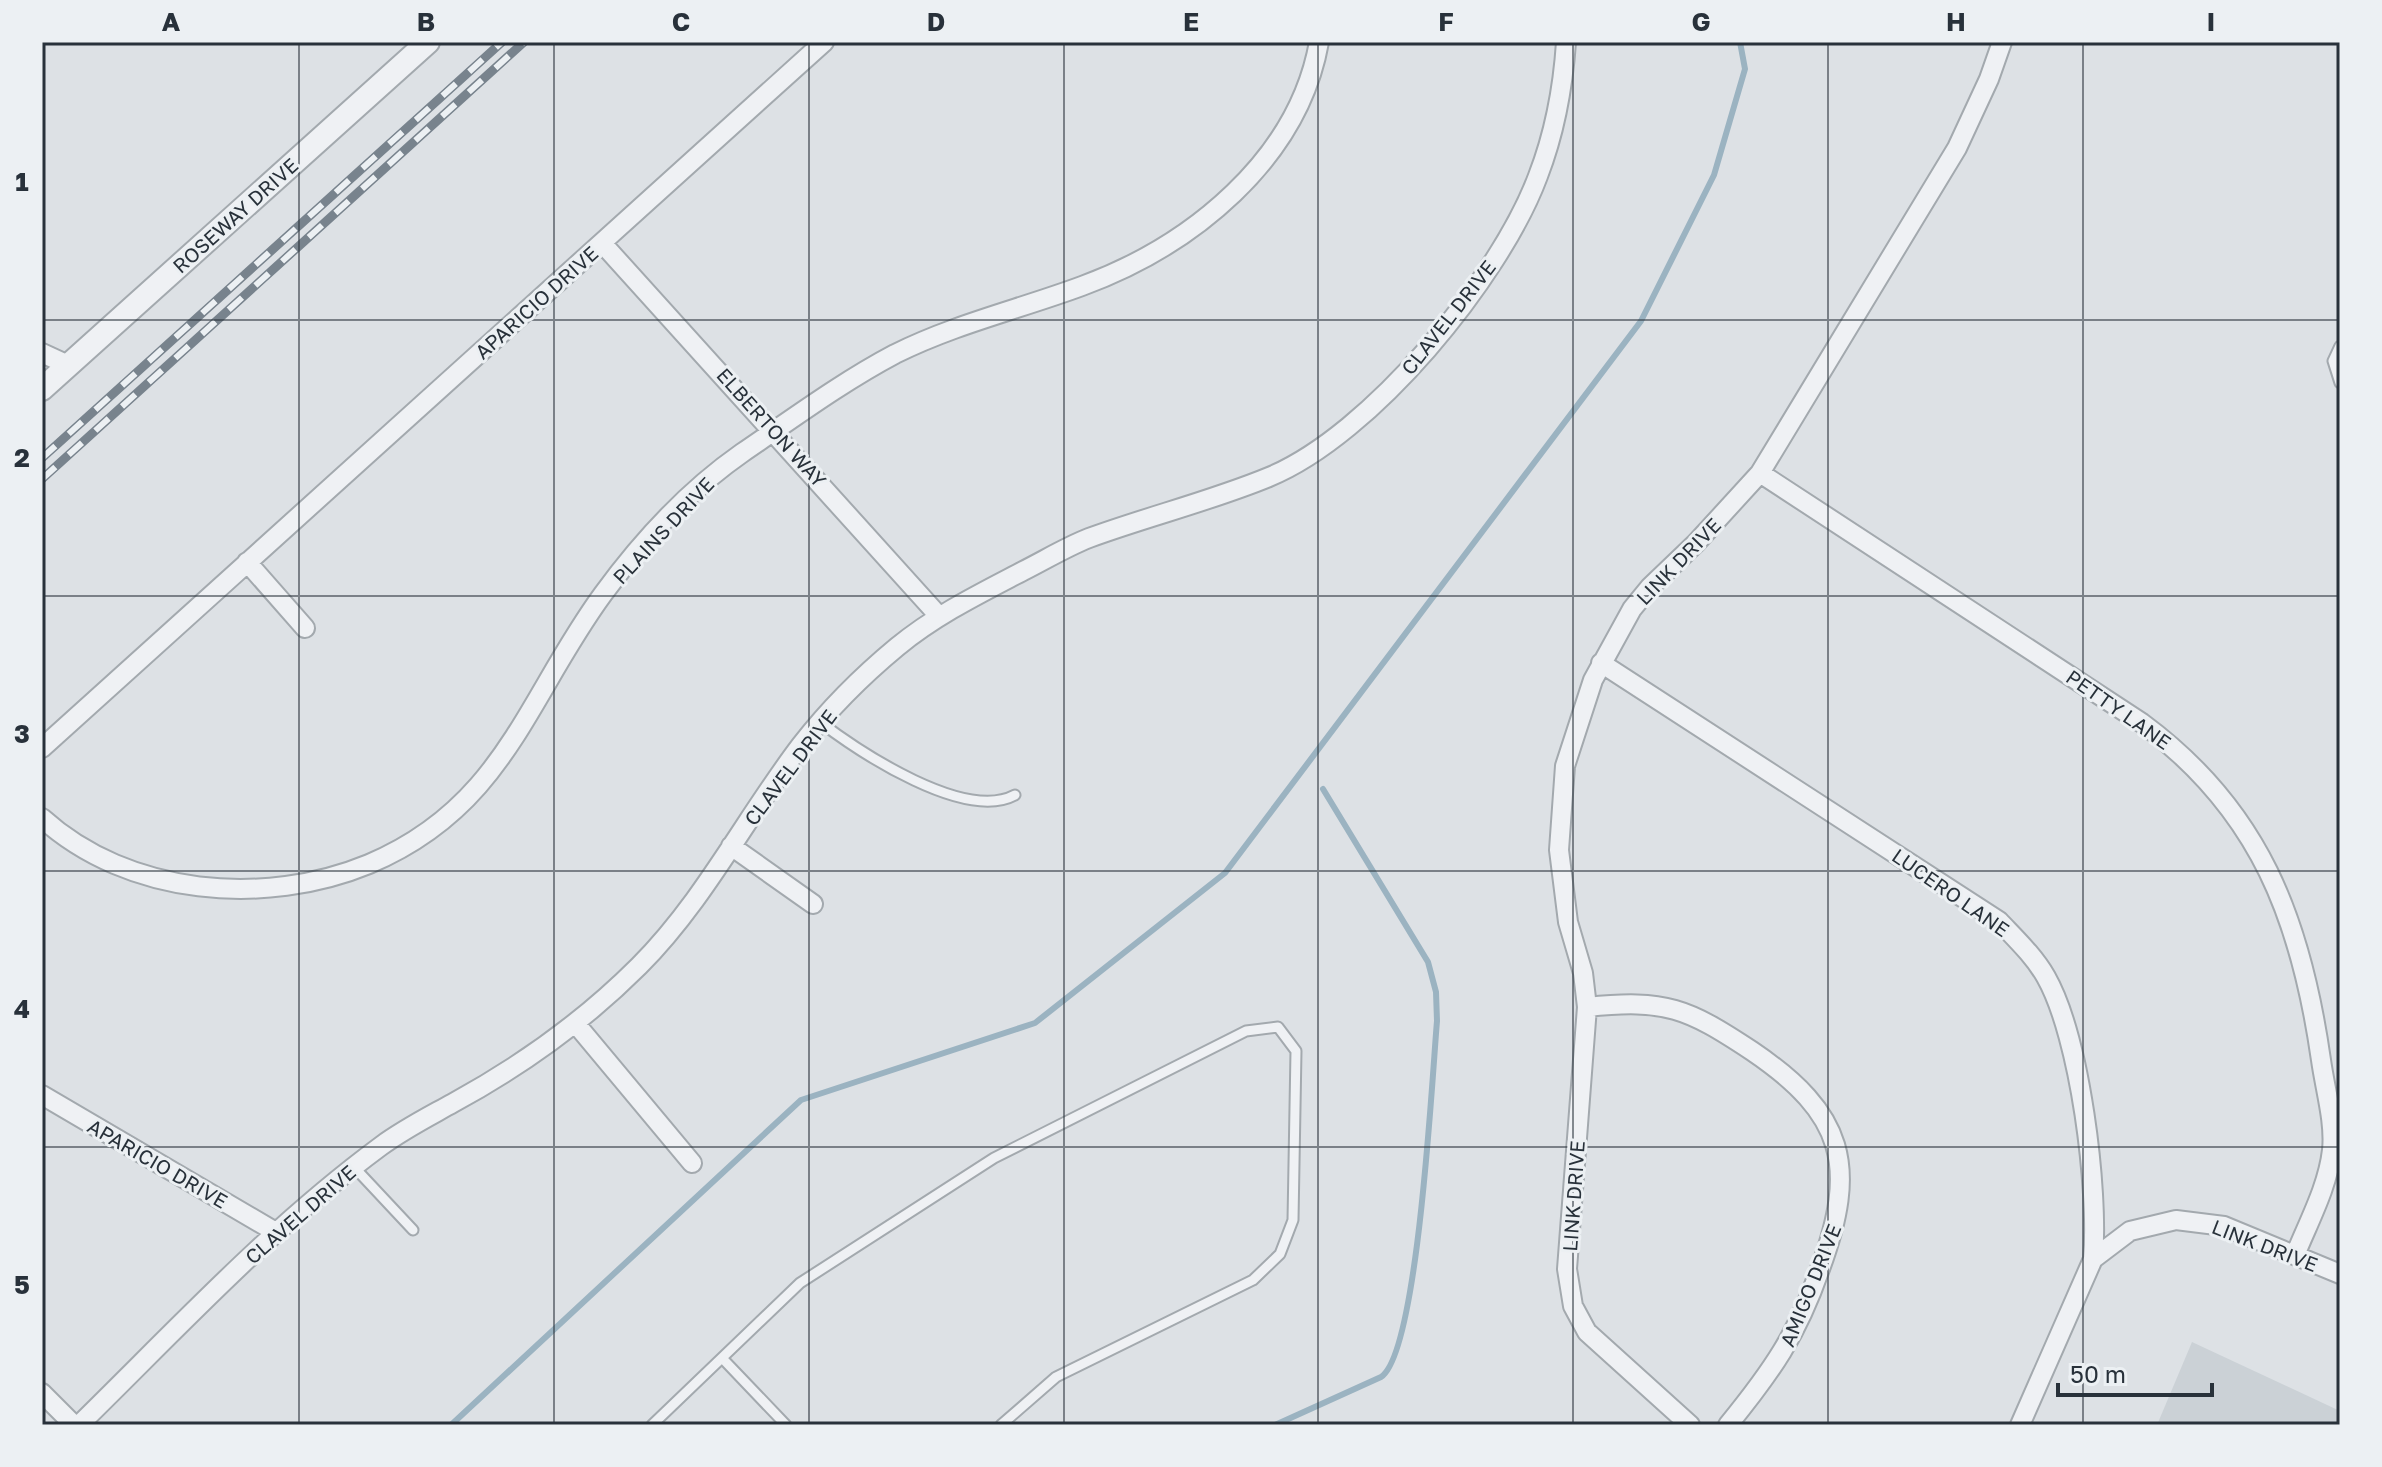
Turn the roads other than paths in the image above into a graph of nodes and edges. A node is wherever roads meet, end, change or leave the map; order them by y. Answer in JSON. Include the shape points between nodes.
{"nodes":[{"id":1,"x":428,"y":42,"type":"edge"},
{"id":2,"x":824,"y":42,"type":"edge"},
{"id":3,"x":1319,"y":42,"type":"edge"},
{"id":4,"x":1566,"y":42,"type":"edge"},
{"id":5,"x":2002,"y":42,"type":"edge"},
{"id":6,"x":602,"y":243,"type":"junction"},
{"id":7,"x":2340,"y":346,"type":"edge"},
{"id":8,"x":42,"y":353,"type":"edge"},
{"id":9,"x":68,"y":365,"type":"junction"},
{"id":10,"x":2340,"y":383,"type":"edge"},
{"id":11,"x":42,"y":389,"type":"edge"},
{"id":12,"x":774,"y":432,"type":"junction"},
{"id":13,"x":1760,"y":473,"type":"junction"},
{"id":14,"x":247,"y":562,"type":"junction"},
{"id":15,"x":938,"y":615,"type":"junction"},
{"id":16,"x":305,"y":628,"type":"dead end"},
{"id":17,"x":1601,"y":663,"type":"junction"},
{"id":18,"x":820,"y":722,"type":"junction"},
{"id":19,"x":42,"y":748,"type":"edge"},
{"id":20,"x":1015,"y":795,"type":"dead end"},
{"id":21,"x":42,"y":818,"type":"edge"},
{"id":22,"x":731,"y":846,"type":"junction"},
{"id":23,"x":813,"y":904,"type":"dead end"},
{"id":24,"x":1587,"y":1007,"type":"junction"},
{"id":25,"x":576,"y":1024,"type":"junction"},
{"id":26,"x":42,"y":1095,"type":"edge"},
{"id":27,"x":692,"y":1163,"type":"dead end"},
{"id":28,"x":354,"y":1167,"type":"junction"},
{"id":29,"x":413,"y":1230,"type":"dead end"},
{"id":30,"x":274,"y":1231,"type":"junction"},
{"id":31,"x":2296,"y":1253,"type":"junction"},
{"id":32,"x":2093,"y":1259,"type":"junction"},
{"id":33,"x":2340,"y":1274,"type":"edge"},
{"id":34,"x":722,"y":1358,"type":"junction"},
{"id":35,"x":42,"y":1393,"type":"edge"},
{"id":36,"x":76,"y":1425,"type":"edge"},
{"id":37,"x":652,"y":1425,"type":"edge"},
{"id":38,"x":786,"y":1425,"type":"edge"},
{"id":39,"x":1001,"y":1425,"type":"edge"},
{"id":40,"x":1690,"y":1425,"type":"edge"},
{"id":41,"x":1728,"y":1425,"type":"edge"},
{"id":42,"x":2020,"y":1425,"type":"edge"}],
"edges":[{"from":1,"to":9,"type":"street","name":"ROSEWAY DRIVE"},
{"from":2,"to":6,"type":"street","name":"APARICIO DRIVE"},
{"from":3,"to":12,"type":"street","name":"PLAINS DRIVE","via":[[1299,109],[1281,139],[1238,189],[1171,242],[1082,286],[897,354]]},
{"from":4,"to":15,"type":"street","name":"CLAVEL DRIVE","via":[[1551,136],[1521,212],[1456,312],[1411,368],[1371,406],[1326,445],[1273,476],[1082,540]]},
{"from":5,"to":13,"type":"street","name":"LINK DRIVE","via":[[1957,148]]},
{"from":6,"to":12,"type":"street","name":"ELBERTON WAY"},
{"from":6,"to":14,"type":"street","name":"APARICIO DRIVE"},
{"from":7,"to":10,"type":"lane","via":[[2333,361]]},
{"from":8,"to":9,"type":"street"},
{"from":9,"to":11,"type":"street","name":"ROSEWAY DRIVE"},
{"from":12,"to":15,"type":"street","name":"ELBERTON WAY"},
{"from":12,"to":21,"type":"street","name":"PLAINS DRIVE","via":[[700,486],[637,552],[579,630],[512,744],[462,804],[370,864],[268,891],[221,890],[116,864],[60,834]]},
{"from":13,"to":17,"type":"street","name":"LINK DRIVE","via":[[1650,587]]},
{"from":13,"to":31,"type":"street","name":"PETTY LANE","via":[[2142,723],[2174,746],[2227,802],[2275,886],[2311,987],[2332,1140],[2320,1193]]},
{"from":14,"to":16,"type":"street"},
{"from":14,"to":19,"type":"street","name":"APARICIO DRIVE"},
{"from":15,"to":18,"type":"street","name":"CLAVEL DRIVE"},
{"from":17,"to":24,"type":"street","name":"LINK DRIVE","via":[[1576,726],[1560,806],[1559,850],[1568,922]]},
{"from":17,"to":32,"type":"street","name":"LUCERO LANE","via":[[1999,921],[2029,951],[2047,978],[2071,1039],[2094,1199]]},
{"from":18,"to":20,"type":"lane","via":[[907,776],[972,800],[1003,801]]},
{"from":18,"to":22,"type":"street","name":"CLAVEL DRIVE"},
{"from":22,"to":23,"type":"street"},
{"from":22,"to":25,"type":"street","name":"CLAVEL DRIVE","via":[[641,964]]},
{"from":24,"to":40,"type":"street","name":"LINK DRIVE","via":[[1569,1291],[1587,1332]]},
{"from":24,"to":41,"type":"street","name":"AMIGO DRIVE","via":[[1665,1005],[1711,1024],[1787,1075],[1822,1117],[1835,1143],[1842,1198],[1811,1296],[1791,1342]]},
{"from":25,"to":27,"type":"street"},
{"from":25,"to":28,"type":"street","name":"CLAVEL DRIVE","via":[[491,1081],[418,1121]]},
{"from":26,"to":30,"type":"street","name":"APARICIO DRIVE"},
{"from":28,"to":29,"type":"lane"},
{"from":28,"to":30,"type":"street","name":"CLAVEL DRIVE"},
{"from":30,"to":36,"type":"street","name":"CLAVEL DRIVE"},
{"from":31,"to":32,"type":"street","name":"LINK DRIVE","via":[[2224,1226],[2176,1220],[2130,1231]]},
{"from":31,"to":33,"type":"street","name":"LINK DRIVE"},
{"from":32,"to":42,"type":"street","name":"LINK DRIVE"},
{"from":34,"to":37,"type":"lane"},
{"from":34,"to":38,"type":"lane"},
{"from":34,"to":39,"type":"lane","via":[[800,1283],[994,1158],[1246,1031],[1278,1027],[1296,1051],[1293,1220],[1280,1254],[1253,1280],[1056,1377]]},
{"from":35,"to":36,"type":"street"}]}
